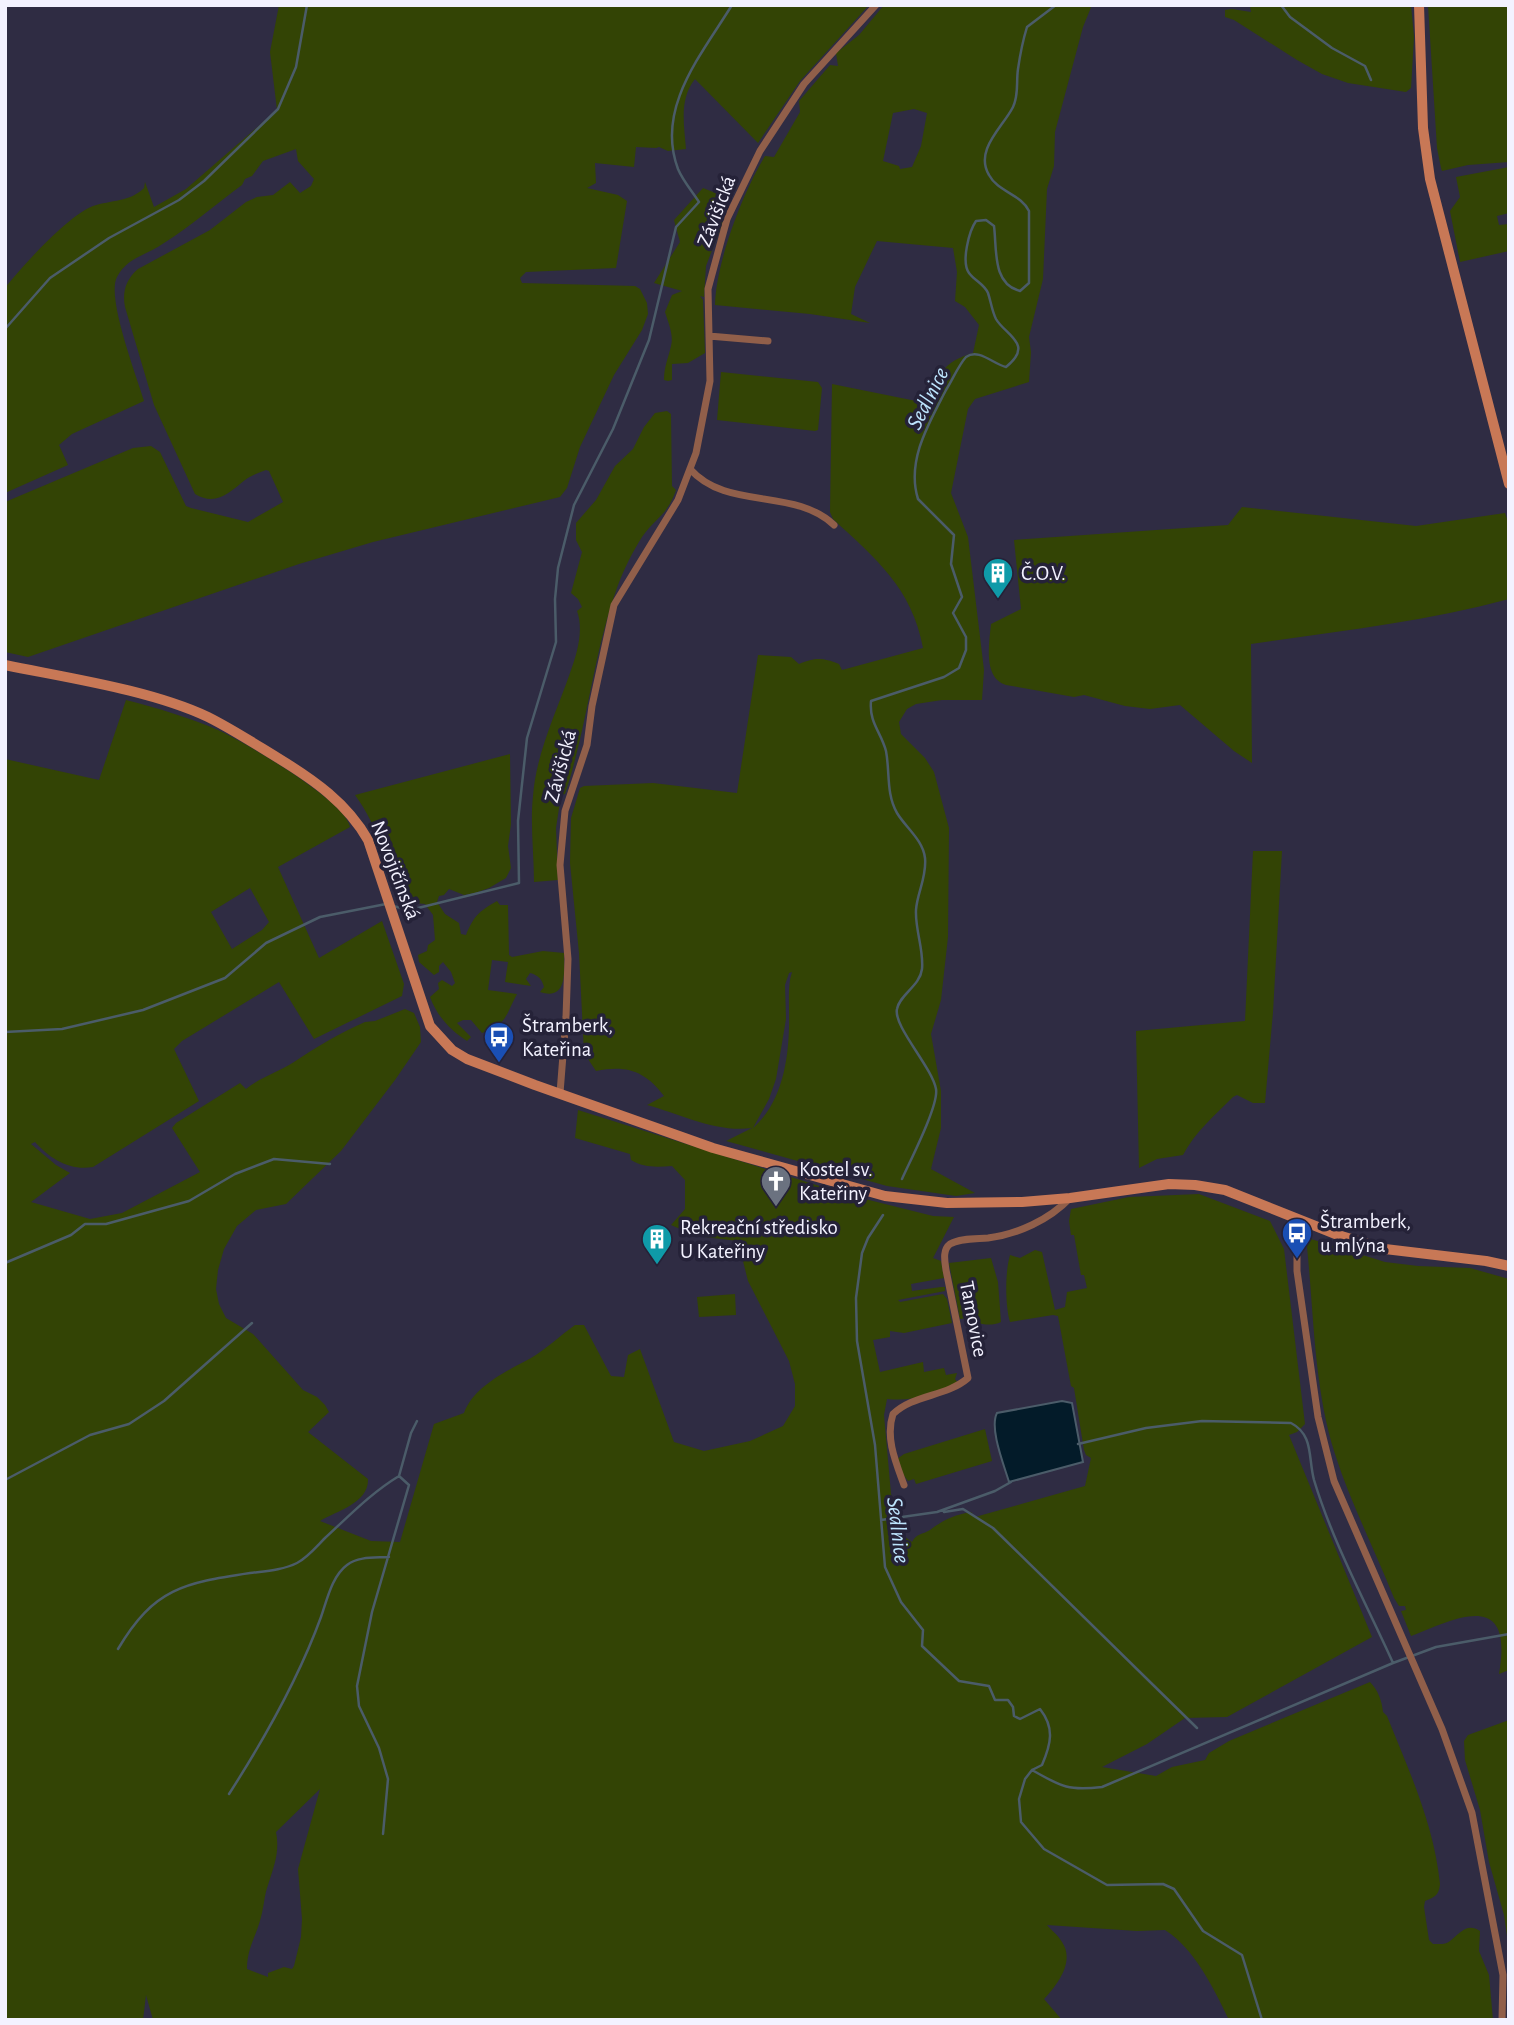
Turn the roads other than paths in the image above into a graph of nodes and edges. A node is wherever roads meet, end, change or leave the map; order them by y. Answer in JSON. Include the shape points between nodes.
{"nodes":[{"id":1,"x":876,"y":5,"type":"edge"},
{"id":2,"x":1419,"y":5,"type":"edge"},
{"id":3,"x":709,"y":336,"type":"junction"},
{"id":4,"x":768,"y":341,"type":"dead end"},
{"id":5,"x":690,"y":469,"type":"junction"},
{"id":6,"x":1509,"y":484,"type":"edge"},
{"id":7,"x":834,"y":525,"type":"dead end"},
{"id":8,"x":5,"y":665,"type":"edge"},
{"id":9,"x":560,"y":1093,"type":"junction"},
{"id":10,"x":1070,"y":1198,"type":"junction"},
{"id":11,"x":1297,"y":1218,"type":"junction"},
{"id":12,"x":1509,"y":1266,"type":"edge"},
{"id":13,"x":905,"y":1485,"type":"dead end"},
{"id":14,"x":1502,"y":2020,"type":"edge"}],
"edges":[{"from":1,"to":3,"type":"street","name":"Závišická","via":[[804,84],[760,151],[727,219],[708,289]]},
{"from":2,"to":6,"type":"street","via":[[1423,128],[1430,178]]},
{"from":3,"to":4,"type":"street"},
{"from":3,"to":5,"type":"street","name":"Závišická","via":[[710,381]]},
{"from":5,"to":7,"type":"street","via":[[715,488],[804,505]]},
{"from":5,"to":9,"type":"street","name":"Závišická","via":[[678,499],[614,605],[587,745],[565,811],[560,865],[568,959]]},
{"from":8,"to":9,"type":"street","name":"Novojičínská","via":[[187,709],[249,740],[319,785],[348,810],[368,840],[433,1030],[467,1059]]},
{"from":9,"to":10,"type":"street","name":"Novojičínská","via":[[713,1148],[885,1196],[947,1203]]},
{"from":10,"to":11,"type":"street","name":"Novojičínská","via":[[1169,1184],[1195,1185],[1225,1190]]},
{"from":10,"to":13,"type":"street","name":"Tamovice","via":[[1056,1213],[1026,1227],[959,1241],[946,1249],[946,1270],[968,1378],[893,1414],[890,1432]]},
{"from":11,"to":12,"type":"street","name":"Novojičínská","via":[[1385,1249]]},
{"from":11,"to":14,"type":"street","via":[[1297,1271],[1318,1417],[1334,1480],[1442,1729],[1472,1813],[1503,1975]]}]}
